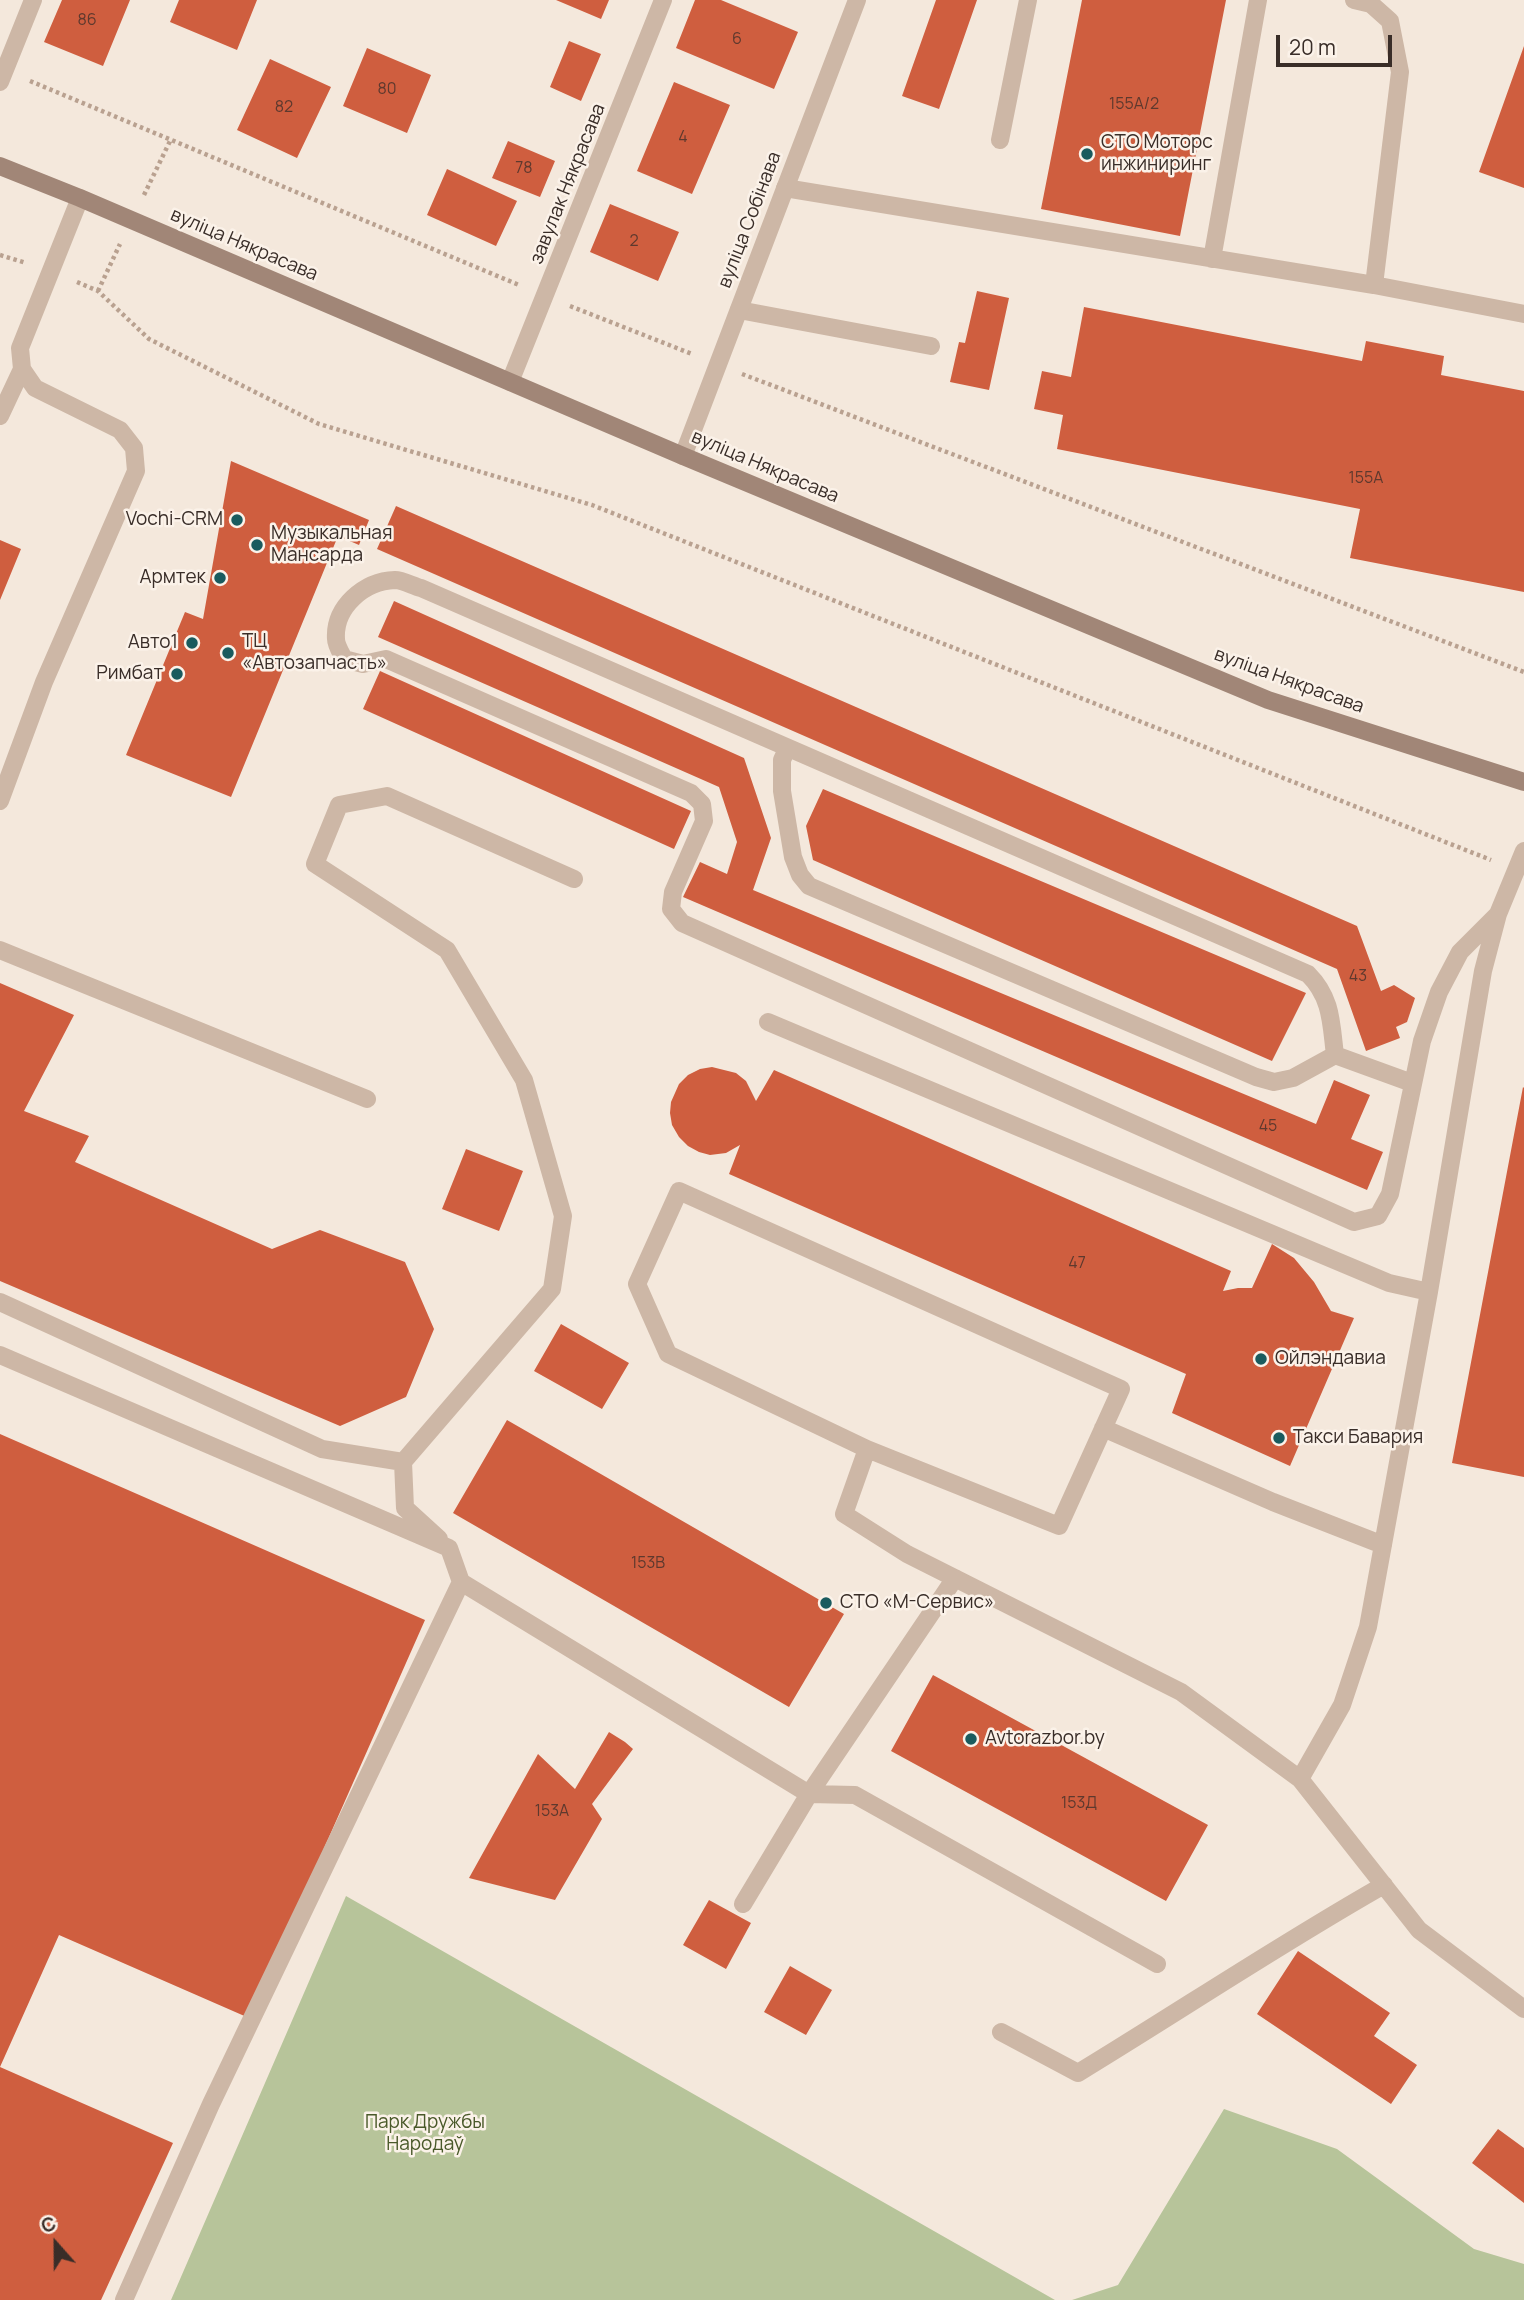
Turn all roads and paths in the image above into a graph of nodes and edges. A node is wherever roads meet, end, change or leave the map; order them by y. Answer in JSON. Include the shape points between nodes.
{"nodes":[{"id":1,"x":33,"y":0,"type":"edge"},
{"id":2,"x":663,"y":0,"type":"edge"},
{"id":3,"x":857,"y":0,"type":"edge"},
{"id":4,"x":1028,"y":0,"type":"edge"},
{"id":5,"x":1258,"y":0,"type":"edge"},
{"id":6,"x":1353,"y":0,"type":"edge"},
{"id":7,"x":3,"y":76,"type":"edge"},
{"id":8,"x":1000,"y":140,"type":"dead end"},
{"id":9,"x":0,"y":166,"type":"edge"},
{"id":10,"x":785,"y":188,"type":"junction"},
{"id":11,"x":80,"y":198,"type":"junction"},
{"id":12,"x":0,"y":255,"type":"edge"},
{"id":13,"x":1212,"y":259,"type":"junction"},
{"id":14,"x":50,"y":271,"type":"junction"},
{"id":15,"x":1374,"y":285,"type":"junction"},
{"id":16,"x":546,"y":296,"type":"junction"},
{"id":17,"x":739,"y":310,"type":"junction"},
{"id":18,"x":1524,"y":314,"type":"edge"},
{"id":19,"x":931,"y":346,"type":"dead end"},
{"id":20,"x":718,"y":364,"type":"junction"},
{"id":21,"x":22,"y":369,"type":"junction"},
{"id":22,"x":510,"y":382,"type":"junction"},
{"id":23,"x":0,"y":416,"type":"edge"},
{"id":24,"x":683,"y":456,"type":"junction"},
{"id":25,"x":1524,"y":673,"type":"edge"},
{"id":26,"x":787,"y":749,"type":"junction"},
{"id":27,"x":1524,"y":782,"type":"edge"},
{"id":28,"x":0,"y":801,"type":"edge"},
{"id":29,"x":1524,"y":851,"type":"edge"},
{"id":30,"x":1516,"y":869,"type":"junction"},
{"id":31,"x":575,"y":879,"type":"dead end"},
{"id":32,"x":1498,"y":914,"type":"junction"},
{"id":33,"x":0,"y":950,"type":"edge"},
{"id":34,"x":768,"y":1022,"type":"dead end"},
{"id":35,"x":1335,"y":1055,"type":"junction"},
{"id":36,"x":1412,"y":1083,"type":"junction"},
{"id":37,"x":367,"y":1100,"type":"dead end"},
{"id":38,"x":1429,"y":1292,"type":"junction"},
{"id":39,"x":0,"y":1302,"type":"edge"},
{"id":40,"x":0,"y":1355,"type":"edge"},
{"id":41,"x":1103,"y":1428,"type":"junction"},
{"id":42,"x":867,"y":1449,"type":"junction"},
{"id":43,"x":403,"y":1462,"type":"junction"},
{"id":44,"x":1383,"y":1545,"type":"junction"},
{"id":45,"x":449,"y":1548,"type":"junction"},
{"id":46,"x":955,"y":1578,"type":"junction"},
{"id":47,"x":461,"y":1582,"type":"junction"},
{"id":48,"x":1300,"y":1779,"type":"junction"},
{"id":49,"x":809,"y":1794,"type":"junction"},
{"id":50,"x":1384,"y":1885,"type":"junction"},
{"id":51,"x":743,"y":1904,"type":"dead end"},
{"id":52,"x":1157,"y":1965,"type":"dead end"},
{"id":53,"x":1524,"y":2009,"type":"edge"},
{"id":54,"x":1001,"y":2032,"type":"dead end"},
{"id":55,"x":124,"y":2300,"type":"edge"}],
"edges":[{"from":1,"to":7,"type":"street"},
{"from":2,"to":16,"type":"street","name":"завулак Някрасава"},
{"from":3,"to":10,"type":"street","name":"вуліца Собінава"},
{"from":4,"to":8,"type":"street"},
{"from":5,"to":13,"type":"street"},
{"from":6,"to":15,"type":"street","via":[[1371,4],[1390,21],[1400,72]]},
{"from":7,"to":16,"type":"path"},
{"from":9,"to":11,"type":"main road","name":"вуліца Някрасава"},
{"from":10,"to":13,"type":"street"},
{"from":10,"to":17,"type":"street","name":"вуліца Собінава"},
{"from":11,"to":14,"type":"street"},
{"from":11,"to":22,"type":"main road","name":"вуліца Някрасава"},
{"from":12,"to":14,"type":"path"},
{"from":13,"to":15,"type":"street"},
{"from":14,"to":21,"type":"street","via":[[20,348]]},
{"from":14,"to":30,"type":"path","via":[[98,291],[149,339],[319,424],[592,505]]},
{"from":15,"to":18,"type":"street"},
{"from":16,"to":20,"type":"path"},
{"from":16,"to":22,"type":"street","name":"завулак Някрасава"},
{"from":17,"to":19,"type":"street"},
{"from":17,"to":20,"type":"street","name":"вуліца Собінава"},
{"from":20,"to":24,"type":"street","name":"вуліца Собінава"},
{"from":20,"to":25,"type":"path"},
{"from":21,"to":23,"type":"street"},
{"from":21,"to":28,"type":"street","via":[[35,388],[120,430],[134,448],[136,471],[44,682]]},
{"from":22,"to":24,"type":"main road","name":"вуліца Някрасава"},
{"from":24,"to":27,"type":"main road","name":"вуліца Някрасава","via":[[1268,699]]},
{"from":26,"to":35,"type":"street","via":[[1308,974],[1328,1004]]},
{"from":26,"to":35,"type":"street","via":[[782,760],[782,791],[793,857],[809,886],[1256,1077],[1274,1082],[1293,1078]]},
{"from":26,"to":36,"type":"street","via":[[397,580],[373,584],[351,599],[337,618],[335,641],[344,659],[363,664],[386,659],[691,793],[702,804],[704,821],[673,892],[671,909],[682,923],[1353,1222],[1378,1216],[1390,1194]]},
{"from":29,"to":30,"type":"street"},
{"from":30,"to":32,"type":"street"},
{"from":31,"to":43,"type":"street","via":[[387,796],[339,804],[315,864],[447,950],[524,1080],[563,1216],[552,1289]]},
{"from":32,"to":36,"type":"street","via":[[1461,952],[1439,992]]},
{"from":32,"to":38,"type":"street","via":[[1483,971]]},
{"from":33,"to":37,"type":"street"},
{"from":34,"to":38,"type":"street","via":[[1390,1283]]},
{"from":35,"to":36,"type":"street"},
{"from":38,"to":44,"type":"street"},
{"from":39,"to":43,"type":"street","via":[[322,1449]]},
{"from":40,"to":45,"type":"street"},
{"from":41,"to":42,"type":"street","via":[[1059,1526]]},
{"from":41,"to":42,"type":"street","via":[[1121,1389],[679,1191],[636,1284],[668,1354]]},
{"from":41,"to":44,"type":"street"},
{"from":42,"to":46,"type":"street","via":[[844,1514],[906,1554]]},
{"from":43,"to":45,"type":"street","via":[[405,1508]]},
{"from":44,"to":48,"type":"street","via":[[1368,1627],[1342,1705]]},
{"from":45,"to":47,"type":"street"},
{"from":46,"to":48,"type":"street","via":[[1181,1692]]},
{"from":46,"to":49,"type":"street"},
{"from":47,"to":49,"type":"street"},
{"from":47,"to":55,"type":"street","via":[[211,2104]]},
{"from":48,"to":50,"type":"street"},
{"from":49,"to":51,"type":"street"},
{"from":49,"to":52,"type":"street","via":[[855,1795]]},
{"from":50,"to":53,"type":"street","via":[[1419,1930]]},
{"from":50,"to":54,"type":"street","via":[[1294,1936],[1078,2073]]}]}
